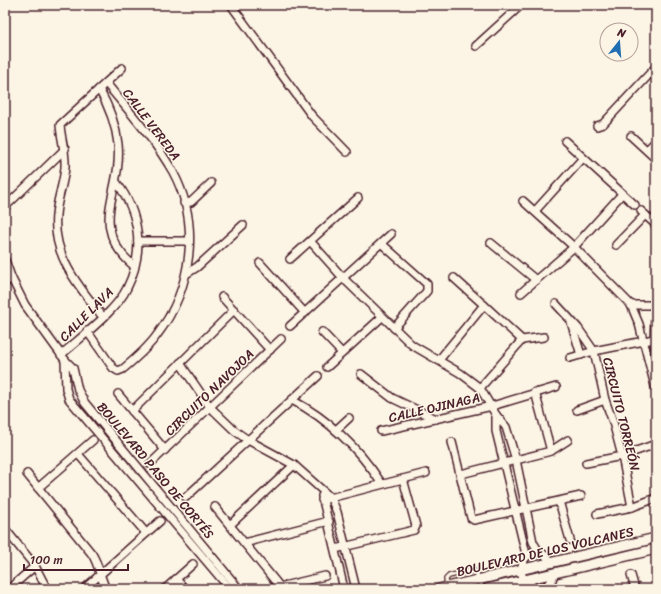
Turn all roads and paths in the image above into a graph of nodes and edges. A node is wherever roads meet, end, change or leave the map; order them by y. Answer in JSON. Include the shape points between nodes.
{"nodes":[{"id":1,"x":231,"y":5,"type":"edge"},
{"id":2,"x":521,"y":5,"type":"edge"},
{"id":3,"x":476,"y":46,"type":"dead end"},
{"id":4,"x":656,"y":67,"type":"edge"},
{"id":5,"x":122,"y":68,"type":"dead end"},
{"id":6,"x":106,"y":83,"type":"junction"},
{"id":7,"x":98,"y":89,"type":"junction"},
{"id":8,"x":597,"y":126,"type":"dead end"},
{"id":9,"x":631,"y":136,"type":"dead end"},
{"id":10,"x":565,"y":141,"type":"dead end"},
{"id":11,"x":656,"y":141,"type":"edge"},
{"id":12,"x":64,"y":149,"type":"junction"},
{"id":13,"x":647,"y":150,"type":"junction"},
{"id":14,"x":347,"y":152,"type":"dead end"},
{"id":15,"x":583,"y":158,"type":"junction"},
{"id":16,"x":656,"y":159,"type":"edge"},
{"id":17,"x":116,"y":182,"type":"junction"},
{"id":18,"x":211,"y":183,"type":"dead end"},
{"id":19,"x":622,"y":194,"type":"junction"},
{"id":20,"x":358,"y":198,"type":"dead end"},
{"id":21,"x":523,"y":201,"type":"dead end"},
{"id":22,"x":184,"y":203,"type":"junction"},
{"id":23,"x":635,"y":205,"type":"dead end"},
{"id":24,"x":5,"y":207,"type":"edge"},
{"id":25,"x":535,"y":211,"type":"junction"},
{"id":26,"x":242,"y":225,"type":"dead end"},
{"id":27,"x":656,"y":225,"type":"edge"},
{"id":28,"x":392,"y":234,"type":"dead end"},
{"id":29,"x":189,"y":241,"type":"junction"},
{"id":30,"x":138,"y":242,"type":"junction"},
{"id":31,"x":311,"y":242,"type":"junction"},
{"id":32,"x":491,"y":243,"type":"dead end"},
{"id":33,"x":382,"y":244,"type":"junction"},
{"id":34,"x":616,"y":245,"type":"dead end"},
{"id":35,"x":574,"y":247,"type":"junction"},
{"id":36,"x":290,"y":259,"type":"dead end"},
{"id":37,"x":5,"y":260,"type":"edge"},
{"id":38,"x":260,"y":263,"type":"dead end"},
{"id":39,"x":134,"y":266,"type":"junction"},
{"id":40,"x":186,"y":274,"type":"junction"},
{"id":41,"x":11,"y":277,"type":"junction"},
{"id":42,"x":454,"y":278,"type":"dead end"},
{"id":43,"x":344,"y":279,"type":"junction"},
{"id":44,"x":536,"y":280,"type":"junction"},
{"id":45,"x":5,"y":283,"type":"edge"},
{"id":46,"x":521,"y":293,"type":"dead end"},
{"id":47,"x":222,"y":296,"type":"dead end"},
{"id":48,"x":655,"y":302,"type":"edge"},
{"id":49,"x":556,"y":304,"type":"dead end"},
{"id":50,"x":484,"y":305,"type":"junction"},
{"id":51,"x":631,"y":305,"type":"junction"},
{"id":52,"x":234,"y":310,"type":"junction"},
{"id":53,"x":305,"y":313,"type":"junction"},
{"id":54,"x":103,"y":317,"type":"junction"},
{"id":55,"x":382,"y":317,"type":"junction"},
{"id":56,"x":570,"y":320,"type":"junction"},
{"id":57,"x":290,"y":326,"type":"dead end"},
{"id":58,"x":394,"y":328,"type":"junction"},
{"id":59,"x":87,"y":331,"type":"junction"},
{"id":60,"x":322,"y":332,"type":"dead end"},
{"id":61,"x":544,"y":337,"type":"dead end"},
{"id":62,"x":654,"y":338,"type":"junction"},
{"id":63,"x":281,"y":339,"type":"dead end"},
{"id":64,"x":522,"y":340,"type":"junction"},
{"id":65,"x":643,"y":341,"type":"junction"},
{"id":66,"x":270,"y":350,"type":"junction"},
{"id":67,"x":594,"y":351,"type":"junction"},
{"id":68,"x":342,"y":353,"type":"junction"},
{"id":69,"x":656,"y":354,"type":"edge"},
{"id":70,"x":581,"y":355,"type":"junction"},
{"id":71,"x":63,"y":357,"type":"junction"},
{"id":72,"x":570,"y":358,"type":"dead end"},
{"id":73,"x":439,"y":360,"type":"junction"},
{"id":74,"x":180,"y":363,"type":"junction"},
{"id":75,"x":327,"y":367,"type":"dead end"},
{"id":76,"x":361,"y":374,"type":"dead end"},
{"id":77,"x":318,"y":376,"type":"dead end"},
{"id":78,"x":480,"y":388,"type":"junction"},
{"id":79,"x":556,"y":388,"type":"dead end"},
{"id":80,"x":656,"y":390,"type":"edge"},
{"id":81,"x":535,"y":392,"type":"junction"},
{"id":82,"x":118,"y":394,"type":"dead end"},
{"id":83,"x":292,"y":400,"type":"junction"},
{"id":84,"x":605,"y":400,"type":"junction"},
{"id":85,"x":85,"y":403,"type":"junction"},
{"id":86,"x":492,"y":406,"type":"junction"},
{"id":87,"x":210,"y":407,"type":"junction"},
{"id":88,"x":78,"y":410,"type":"junction"},
{"id":89,"x":577,"y":410,"type":"dead end"},
{"id":90,"x":132,"y":411,"type":"junction"},
{"id":91,"x":496,"y":415,"type":"junction"},
{"id":92,"x":349,"y":418,"type":"dead end"},
{"id":93,"x":436,"y":419,"type":"junction"},
{"id":94,"x":336,"y":430,"type":"junction"},
{"id":95,"x":381,"y":431,"type":"dead end"},
{"id":96,"x":93,"y":440,"type":"dead end"},
{"id":97,"x":248,"y":440,"type":"junction"},
{"id":98,"x":568,"y":440,"type":"dead end"},
{"id":99,"x":452,"y":442,"type":"dead end"},
{"id":100,"x":656,"y":444,"type":"edge"},
{"id":101,"x":165,"y":450,"type":"junction"},
{"id":102,"x":551,"y":451,"type":"junction"},
{"id":103,"x":78,"y":454,"type":"junction"},
{"id":104,"x":622,"y":456,"type":"junction"},
{"id":105,"x":516,"y":460,"type":"junction"},
{"id":106,"x":504,"y":462,"type":"junction"},
{"id":107,"x":150,"y":464,"type":"dead end"},
{"id":108,"x":586,"y":464,"type":"dead end"},
{"id":109,"x":294,"y":465,"type":"junction"},
{"id":110,"x":426,"y":473,"type":"dead end"},
{"id":111,"x":27,"y":474,"type":"dead end"},
{"id":112,"x":461,"y":474,"type":"junction"},
{"id":113,"x":403,"y":479,"type":"junction"},
{"id":114,"x":382,"y":484,"type":"junction"},
{"id":115,"x":38,"y":488,"type":"junction"},
{"id":116,"x":323,"y":492,"type":"junction"},
{"id":117,"x":581,"y":496,"type":"dead end"},
{"id":118,"x":186,"y":497,"type":"dead end"},
{"id":119,"x":331,"y":498,"type":"junction"},
{"id":120,"x":656,"y":498,"type":"edge"},
{"id":121,"x":322,"y":500,"type":"junction"},
{"id":122,"x":559,"y":501,"type":"junction"},
{"id":123,"x":170,"y":505,"type":"junction"},
{"id":124,"x":216,"y":507,"type":"dead end"},
{"id":125,"x":632,"y":507,"type":"junction"},
{"id":126,"x":527,"y":508,"type":"junction"},
{"id":127,"x":163,"y":511,"type":"junction"},
{"id":128,"x":515,"y":511,"type":"junction"},
{"id":129,"x":597,"y":514,"type":"dead end"},
{"id":130,"x":160,"y":520,"type":"dead end"},
{"id":131,"x":329,"y":521,"type":"junction"},
{"id":132,"x":230,"y":525,"type":"junction"},
{"id":133,"x":5,"y":529,"type":"edge"},
{"id":134,"x":146,"y":533,"type":"junction"},
{"id":135,"x":656,"y":538,"type":"edge"},
{"id":136,"x":570,"y":540,"type":"dead end"},
{"id":137,"x":244,"y":543,"type":"junction"},
{"id":138,"x":346,"y":546,"type":"junction"},
{"id":139,"x":335,"y":549,"type":"junction"},
{"id":140,"x":656,"y":549,"type":"edge"},
{"id":141,"x":538,"y":552,"type":"junction"},
{"id":142,"x":526,"y":557,"type":"junction"},
{"id":143,"x":553,"y":562,"type":"junction"},
{"id":144,"x":193,"y":564,"type":"dead end"},
{"id":145,"x":35,"y":566,"type":"junction"},
{"id":146,"x":521,"y":570,"type":"junction"},
{"id":147,"x":555,"y":572,"type":"junction"},
{"id":148,"x":100,"y":575,"type":"junction"},
{"id":149,"x":631,"y":575,"type":"dead end"},
{"id":150,"x":325,"y":576,"type":"dead end"},
{"id":151,"x":176,"y":579,"type":"junction"},
{"id":152,"x":479,"y":579,"type":"junction"},
{"id":153,"x":524,"y":580,"type":"junction"},
{"id":154,"x":280,"y":587,"type":"junction"},
{"id":155,"x":548,"y":587,"type":"edge"},
{"id":156,"x":445,"y":588,"type":"edge"},
{"id":157,"x":536,"y":588,"type":"edge"},
{"id":158,"x":9,"y":589,"type":"edge"},
{"id":159,"x":47,"y":589,"type":"edge"},
{"id":160,"x":84,"y":589,"type":"edge"},
{"id":161,"x":106,"y":589,"type":"edge"},
{"id":162,"x":165,"y":589,"type":"edge"},
{"id":163,"x":185,"y":589,"type":"edge"},
{"id":164,"x":230,"y":589,"type":"edge"},
{"id":165,"x":240,"y":589,"type":"edge"},
{"id":166,"x":271,"y":589,"type":"edge"},
{"id":167,"x":344,"y":589,"type":"edge"},
{"id":168,"x":356,"y":589,"type":"edge"},
{"id":169,"x":483,"y":589,"type":"edge"},
{"id":170,"x":487,"y":589,"type":"edge"},
{"id":171,"x":635,"y":589,"type":"edge"}],
"edges":[{"from":1,"to":14,"type":"street","via":[[312,116]]},
{"from":2,"to":3,"type":"street"},
{"from":4,"to":8,"type":"street","via":[[602,124]]},
{"from":5,"to":6,"type":"street"},
{"from":6,"to":7,"type":"street"},
{"from":6,"to":22,"type":"street","name":"CALLE VEREDA","via":[[164,157],[174,174]]},
{"from":7,"to":12,"type":"street","via":[[60,125]]},
{"from":7,"to":17,"type":"street","via":[[114,122],[118,144]]},
{"from":9,"to":13,"type":"street"},
{"from":10,"to":15,"type":"street"},
{"from":11,"to":13,"type":"street"},
{"from":12,"to":24,"type":"street"},
{"from":12,"to":54,"type":"street","via":[[65,169],[55,216],[58,244],[72,277]]},
{"from":13,"to":16,"type":"street"},
{"from":15,"to":19,"type":"street"},
{"from":15,"to":25,"type":"street"},
{"from":17,"to":30,"type":"street","name":"CALLE LAVA","via":[[132,205],[136,217]]},
{"from":17,"to":39,"type":"street","via":[[108,214],[111,238],[117,249]]},
{"from":18,"to":22,"type":"street","via":[[192,202]]},
{"from":19,"to":23,"type":"street"},
{"from":19,"to":35,"type":"street"},
{"from":20,"to":31,"type":"street"},
{"from":21,"to":25,"type":"street"},
{"from":22,"to":29,"type":"street","name":"CALLE VEREDA","via":[[189,223]]},
{"from":25,"to":35,"type":"street"},
{"from":26,"to":40,"type":"street"},
{"from":27,"to":34,"type":"street","via":[[643,213]]},
{"from":28,"to":33,"type":"street"},
{"from":29,"to":30,"type":"street"},
{"from":29,"to":40,"type":"street","name":"CALLE VEREDA"},
{"from":30,"to":39,"type":"street","name":"CALLE LAVA"},
{"from":31,"to":36,"type":"street"},
{"from":31,"to":43,"type":"street"},
{"from":32,"to":44,"type":"street"},
{"from":33,"to":43,"type":"street"},
{"from":33,"to":58,"type":"street","via":[[427,284],[428,288]]},
{"from":35,"to":44,"type":"street"},
{"from":35,"to":51,"type":"street"},
{"from":37,"to":41,"type":"street","name":"BOULEVARD PASO DE CORTÉS"},
{"from":38,"to":53,"type":"street"},
{"from":39,"to":54,"type":"street","name":"CALLE LAVA","via":[[127,288]]},
{"from":40,"to":59,"type":"street","name":"CALLE VEREDA","via":[[176,305],[157,336],[123,369],[118,371],[113,368]]},
{"from":41,"to":45,"type":"street"},
{"from":41,"to":71,"type":"street","name":"BOULEVARD PASO DE CORTÉS","via":[[25,305]]},
{"from":42,"to":50,"type":"street"},
{"from":43,"to":53,"type":"street"},
{"from":43,"to":55,"type":"street"},
{"from":44,"to":46,"type":"street"},
{"from":47,"to":52,"type":"street","name":"CIRCUITO NAVOJOA"},
{"from":48,"to":51,"type":"street"},
{"from":48,"to":62,"type":"street"},
{"from":49,"to":56,"type":"street"},
{"from":50,"to":64,"type":"street"},
{"from":50,"to":73,"type":"street"},
{"from":51,"to":65,"type":"street"},
{"from":52,"to":66,"type":"street","name":"CIRCUITO NAVOJOA"},
{"from":52,"to":74,"type":"street"},
{"from":53,"to":57,"type":"street"},
{"from":54,"to":59,"type":"street","name":"CALLE LAVA"},
{"from":55,"to":58,"type":"street"},
{"from":55,"to":68,"type":"street"},
{"from":56,"to":67,"type":"street"},
{"from":56,"to":70,"type":"street"},
{"from":58,"to":73,"type":"street","via":[[412,345]]},
{"from":59,"to":71,"type":"street","name":"CALLE LAVA"},
{"from":60,"to":68,"type":"street"},
{"from":61,"to":64,"type":"street"},
{"from":62,"to":65,"type":"street"},
{"from":62,"to":69,"type":"street"},
{"from":63,"to":66,"type":"street","name":"CIRCUITO NAVOJOA"},
{"from":64,"to":78,"type":"street"},
{"from":65,"to":67,"type":"street"},
{"from":65,"to":80,"type":"street"},
{"from":66,"to":87,"type":"street","name":"CIRCUITO NAVOJOA"},
{"from":67,"to":70,"type":"street"},
{"from":67,"to":84,"type":"street","name":"CIRCUITO TORREÓN"},
{"from":68,"to":75,"type":"street"},
{"from":70,"to":72,"type":"street"},
{"from":71,"to":85,"type":"street","name":"BOULEVARD PASO DE CORTÉS","via":[[73,368],[78,390]]},
{"from":71,"to":88,"type":"street","name":"BOULEVARD PASO DE CORTÉS","via":[[66,389],[69,399]]},
{"from":73,"to":78,"type":"street"},
{"from":74,"to":87,"type":"street"},
{"from":74,"to":90,"type":"street"},
{"from":76,"to":93,"type":"street","via":[[392,398]]},
{"from":77,"to":83,"type":"street"},
{"from":78,"to":86,"type":"street"},
{"from":79,"to":81,"type":"street","name":"CALLE OJINAGA"},
{"from":81,"to":86,"type":"street","name":"CALLE OJINAGA"},
{"from":81,"to":102,"type":"street"},
{"from":82,"to":90,"type":"street","name":"CIRCUITO NAVOJOA"},
{"from":83,"to":94,"type":"street"},
{"from":83,"to":97,"type":"street"},
{"from":84,"to":89,"type":"street"},
{"from":84,"to":104,"type":"street","name":"CIRCUITO TORREÓN","via":[[614,422]]},
{"from":85,"to":88,"type":"street"},
{"from":85,"to":123,"type":"street","name":"BOULEVARD PASO DE CORTÉS"},
{"from":86,"to":91,"type":"street"},
{"from":86,"to":93,"type":"street","name":"CALLE OJINAGA"},
{"from":87,"to":97,"type":"street"},
{"from":87,"to":101,"type":"street","name":"CIRCUITO NAVOJOA"},
{"from":88,"to":127,"type":"street","name":"BOULEVARD PASO DE CORTÉS"},
{"from":90,"to":101,"type":"street","name":"CIRCUITO NAVOJOA"},
{"from":91,"to":105,"type":"street","via":[[506,427]]},
{"from":91,"to":106,"type":"street","via":[[496,431]]},
{"from":92,"to":94,"type":"street"},
{"from":93,"to":95,"type":"street","name":"CALLE OJINAGA"},
{"from":94,"to":114,"type":"street","via":[[369,465]]},
{"from":96,"to":103,"type":"street"},
{"from":97,"to":109,"type":"street"},
{"from":97,"to":118,"type":"street"},
{"from":98,"to":102,"type":"street"},
{"from":99,"to":112,"type":"street"},
{"from":100,"to":104,"type":"street"},
{"from":101,"to":107,"type":"street","name":"CIRCUITO NAVOJOA"},
{"from":102,"to":105,"type":"street"},
{"from":103,"to":115,"type":"street"},
{"from":103,"to":134,"type":"street"},
{"from":104,"to":108,"type":"street"},
{"from":104,"to":125,"type":"street","name":"CIRCUITO TORREÓN"},
{"from":105,"to":106,"type":"street"},
{"from":105,"to":126,"type":"street"},
{"from":106,"to":112,"type":"street"},
{"from":106,"to":128,"type":"street"},
{"from":109,"to":116,"type":"street"},
{"from":109,"to":132,"type":"street"},
{"from":110,"to":113,"type":"street"},
{"from":111,"to":115,"type":"street"},
{"from":112,"to":128,"type":"street","via":[[471,518],[474,520]]},
{"from":113,"to":114,"type":"street"},
{"from":113,"to":138,"type":"street","via":[[416,526],[414,530]]},
{"from":114,"to":119,"type":"street"},
{"from":115,"to":148,"type":"street","via":[[92,554],[98,564]]},
{"from":116,"to":119,"type":"street"},
{"from":116,"to":121,"type":"street"},
{"from":117,"to":122,"type":"street"},
{"from":119,"to":121,"type":"street"},
{"from":119,"to":138,"type":"street"},
{"from":120,"to":125,"type":"street"},
{"from":121,"to":131,"type":"street"},
{"from":122,"to":126,"type":"street"},
{"from":122,"to":136,"type":"street"},
{"from":123,"to":127,"type":"street"},
{"from":123,"to":165,"type":"street","name":"BOULEVARD PASO DE CORTÉS"},
{"from":124,"to":132,"type":"street"},
{"from":125,"to":129,"type":"street"},
{"from":126,"to":128,"type":"street"},
{"from":126,"to":141,"type":"street","via":[[533,542]]},
{"from":127,"to":164,"type":"street","name":"BOULEVARD PASO DE CORTÉS"},
{"from":128,"to":142,"type":"street"},
{"from":130,"to":134,"type":"street"},
{"from":131,"to":137,"type":"street"},
{"from":131,"to":139,"type":"street"},
{"from":132,"to":137,"type":"street"},
{"from":133,"to":145,"type":"street"},
{"from":134,"to":148,"type":"street"},
{"from":135,"to":143,"type":"street","name":"BOULEVARD DE LOS VOLCANES"},
{"from":137,"to":154,"type":"street"},
{"from":138,"to":139,"type":"street"},
{"from":138,"to":168,"type":"street"},
{"from":139,"to":167,"type":"street"},
{"from":140,"to":147,"type":"street","name":"BOULEVARD DE LOS VOLCANES"},
{"from":141,"to":142,"type":"street"},
{"from":141,"to":143,"type":"street","via":[[545,554]]},
{"from":142,"to":146,"type":"street"},
{"from":143,"to":146,"type":"street","name":"BOULEVARD DE LOS VOLCANES"},
{"from":144,"to":151,"type":"street"},
{"from":145,"to":158,"type":"street"},
{"from":145,"to":159,"type":"street"},
{"from":146,"to":152,"type":"street","name":"BOULEVARD DE LOS VOLCANES"},
{"from":146,"to":153,"type":"street"},
{"from":147,"to":153,"type":"street","name":"BOULEVARD DE LOS VOLCANES"},
{"from":147,"to":155,"type":"street"},
{"from":148,"to":160,"type":"street"},
{"from":148,"to":161,"type":"street"},
{"from":149,"to":171,"type":"street"},
{"from":150,"to":154,"type":"street"},
{"from":151,"to":162,"type":"street"},
{"from":151,"to":163,"type":"street"},
{"from":152,"to":156,"type":"street","name":"BOULEVARD DE LOS VOLCANES"},
{"from":152,"to":169,"type":"lane"},
{"from":153,"to":157,"type":"street"},
{"from":153,"to":170,"type":"street","name":"BOULEVARD DE LOS VOLCANES"},
{"from":154,"to":166,"type":"street"},
{"from":155,"to":157,"type":"street"}]}
